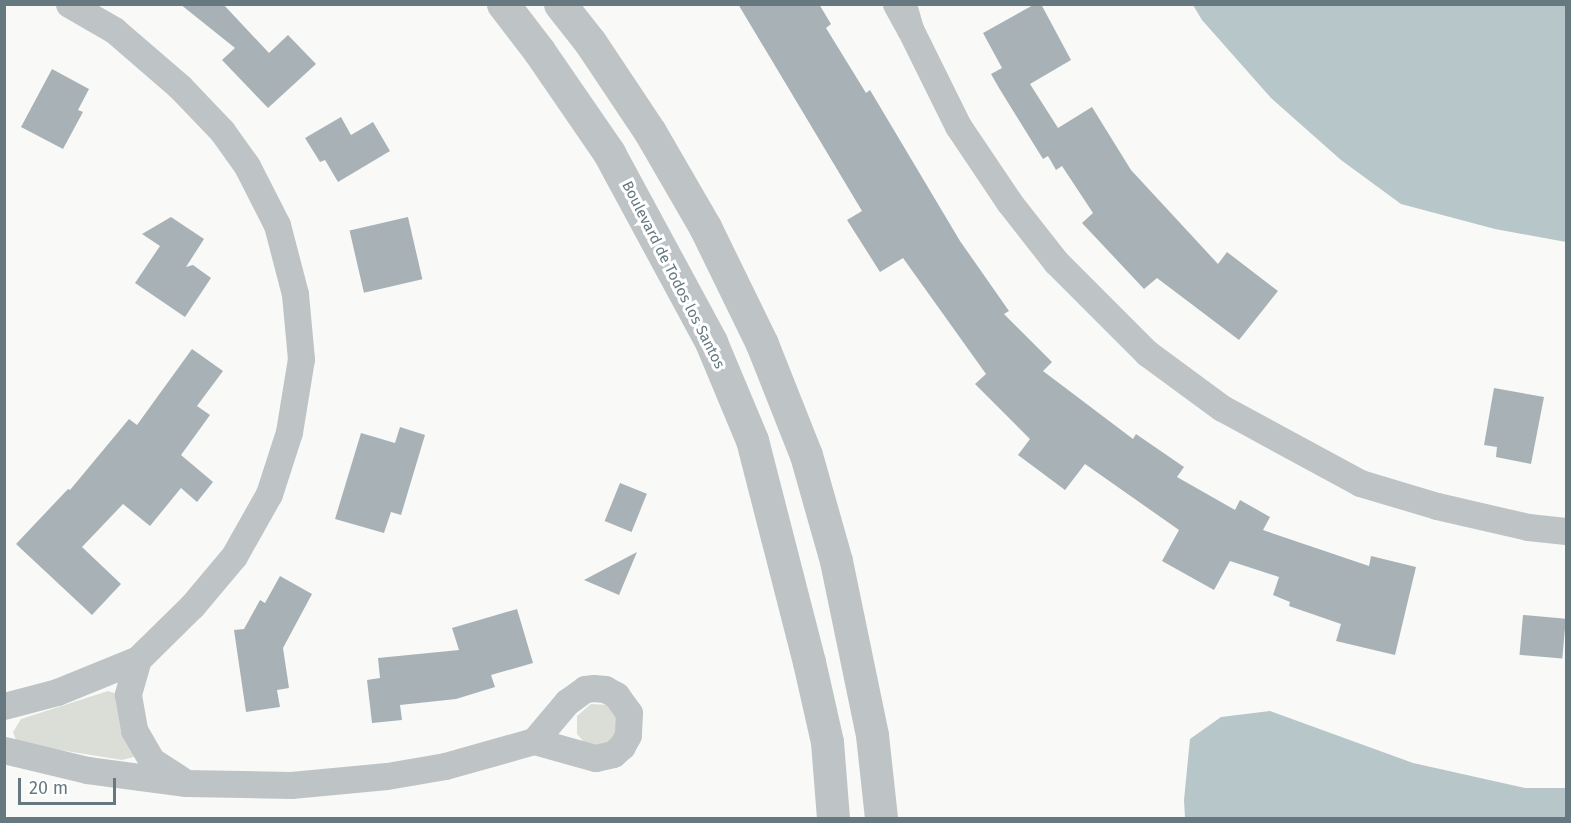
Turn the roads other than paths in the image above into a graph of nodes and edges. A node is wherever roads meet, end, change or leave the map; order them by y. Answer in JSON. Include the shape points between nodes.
{"nodes":[{"id":1,"x":69,"y":4,"type":"edge"},
{"id":2,"x":503,"y":4,"type":"edge"},
{"id":3,"x":560,"y":4,"type":"edge"},
{"id":4,"x":896,"y":4,"type":"edge"},
{"id":5,"x":907,"y":17,"type":"edge"},
{"id":6,"x":1566,"y":531,"type":"edge"},
{"id":7,"x":138,"y":659,"type":"junction"},
{"id":8,"x":4,"y":706,"type":"edge"},
{"id":9,"x":534,"y":741,"type":"dead end"},
{"id":10,"x":4,"y":750,"type":"edge"},
{"id":11,"x":186,"y":783,"type":"junction"},
{"id":12,"x":833,"y":819,"type":"edge"},
{"id":13,"x":881,"y":819,"type":"edge"}],
"edges":[{"from":1,"to":7,"type":"street","via":[[114,30],[180,87],[222,131],[247,166],[277,225],[295,294],[301,359],[289,432],[269,494],[234,556],[192,606]]},
{"from":2,"to":12,"type":"street","name":"Boulevard de Todos los Santos","via":[[609,153],[711,342],[752,440],[827,742]]},
{"from":3,"to":13,"type":"street","via":[[651,132],[705,227],[767,356],[806,455],[836,561],[872,735]]},
{"from":4,"to":5,"type":"street"},
{"from":5,"to":6,"type":"street","via":[[958,126],[1009,202],[1056,262],[1147,353],[1222,408],[1360,483],[1437,506],[1528,527]]},
{"from":7,"to":8,"type":"street","via":[[57,692]]},
{"from":7,"to":11,"type":"street","via":[[128,695],[134,730],[151,760]]},
{"from":9,"to":11,"type":"street","via":[[445,766],[387,776],[291,785]]},
{"from":10,"to":11,"type":"street","via":[[87,770]]}]}
